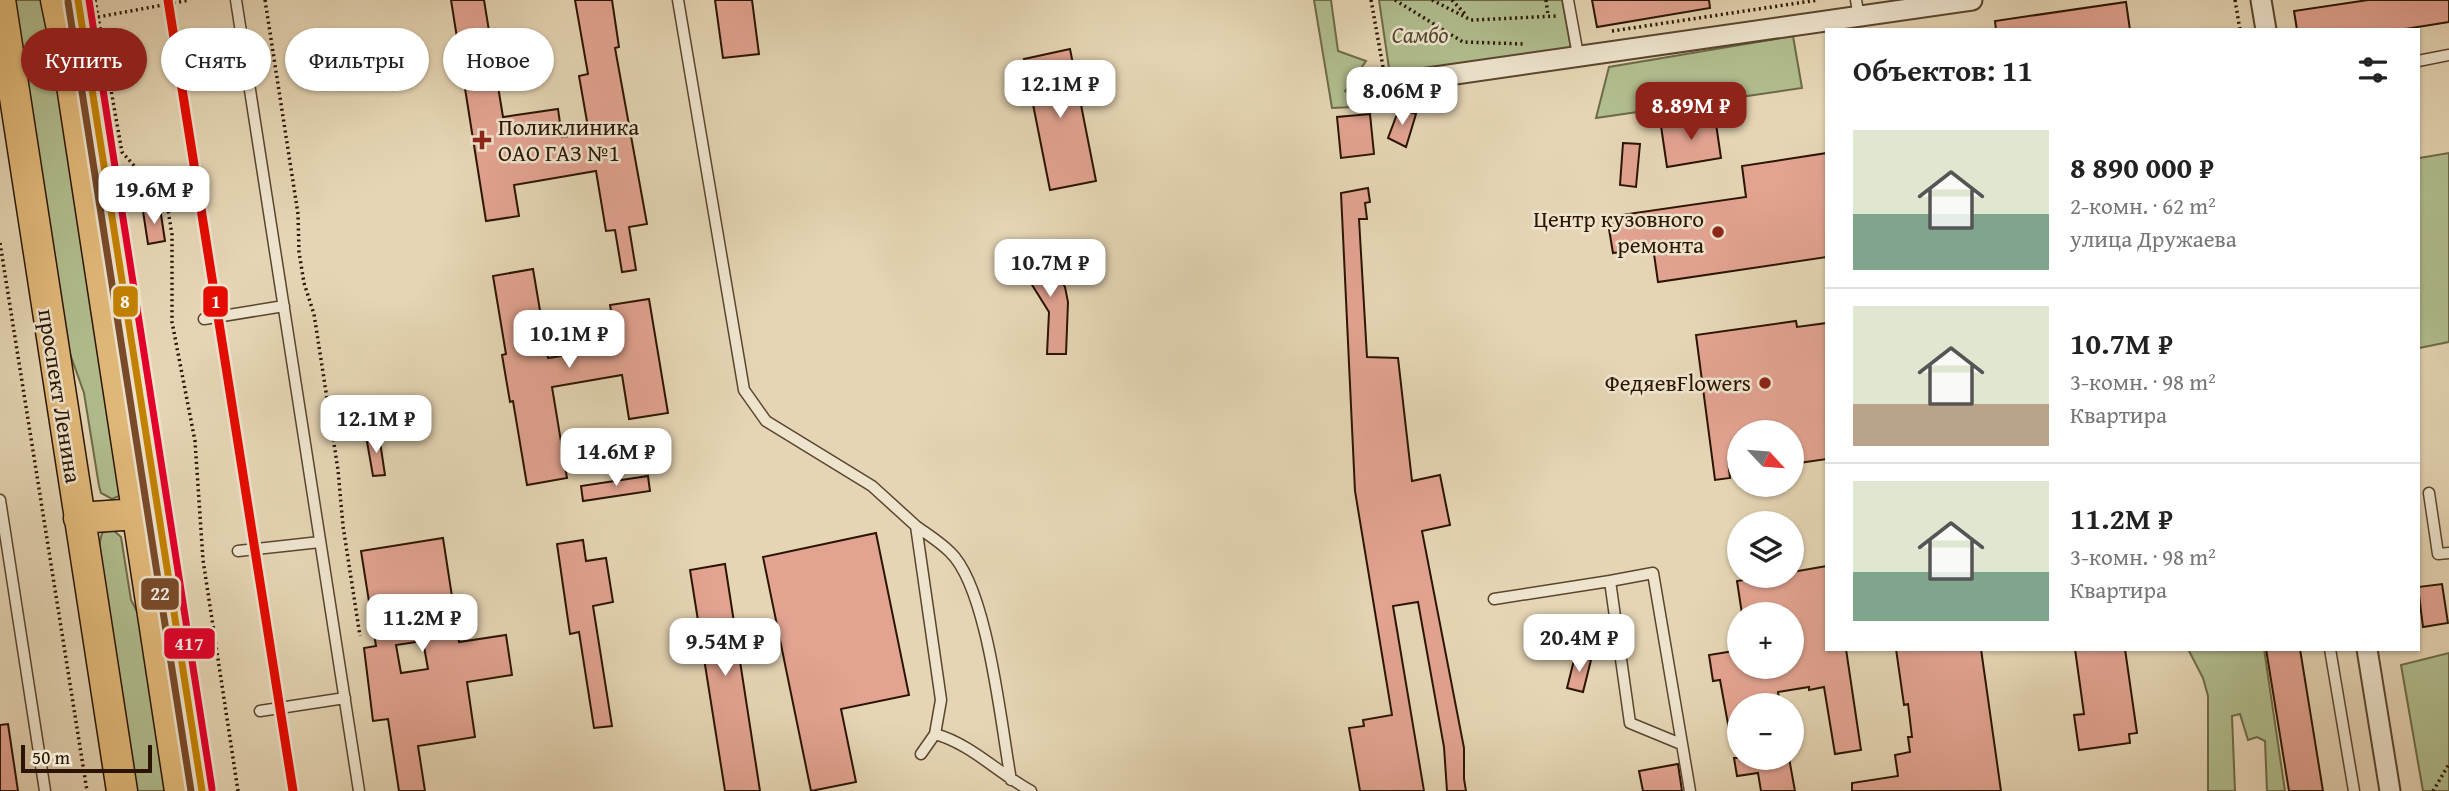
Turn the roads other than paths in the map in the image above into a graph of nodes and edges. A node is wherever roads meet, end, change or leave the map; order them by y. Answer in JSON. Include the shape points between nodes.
{"nodes":[{"id":1,"x":57,"y":0,"type":"edge"},
{"id":2,"x":236,"y":0,"type":"edge"},
{"id":3,"x":678,"y":0,"type":"edge"},
{"id":4,"x":1568,"y":0,"type":"edge"},
{"id":5,"x":1972,"y":0,"type":"edge"},
{"id":6,"x":2261,"y":0,"type":"edge"},
{"id":7,"x":1857,"y":8,"type":"edge"},
{"id":8,"x":1,"y":12,"type":"edge"},
{"id":9,"x":240,"y":28,"type":"edge"},
{"id":10,"x":2266,"y":28,"type":"edge"},
{"id":11,"x":1576,"y":46,"type":"junction"},
{"id":12,"x":2449,"y":55,"type":"edge"},
{"id":13,"x":2420,"y":61,"type":"edge"},
{"id":14,"x":1386,"y":84,"type":"road end"},
{"id":15,"x":250,"y":91,"type":"edge"},
{"id":16,"x":284,"y":306,"type":"junction"},
{"id":17,"x":204,"y":319,"type":"dead end"},
{"id":18,"x":2429,"y":493,"type":"dead end"},
{"id":19,"x":0,"y":500,"type":"edge"},
{"id":20,"x":137,"y":514,"type":"junction"},
{"id":21,"x":79,"y":518,"type":"junction"},
{"id":22,"x":916,"y":526,"type":"junction"},
{"id":23,"x":320,"y":542,"type":"junction"},
{"id":24,"x":238,"y":551,"type":"dead end"},
{"id":25,"x":2449,"y":553,"type":"edge"},
{"id":26,"x":1610,"y":581,"type":"junction"},
{"id":27,"x":1494,"y":599,"type":"dead end"},
{"id":28,"x":2330,"y":651,"type":"edge"},
{"id":29,"x":2367,"y":651,"type":"edge"},
{"id":30,"x":345,"y":698,"type":"junction"},
{"id":31,"x":260,"y":711,"type":"dead end"},
{"id":32,"x":936,"y":734,"type":"junction"},
{"id":33,"x":1681,"y":744,"type":"junction"},
{"id":34,"x":921,"y":754,"type":"dead end"},
{"id":35,"x":1011,"y":780,"type":"junction"},
{"id":36,"x":45,"y":791,"type":"edge"},
{"id":37,"x":122,"y":791,"type":"edge"},
{"id":38,"x":180,"y":791,"type":"edge"},
{"id":39,"x":359,"y":791,"type":"edge"},
{"id":40,"x":1031,"y":791,"type":"edge"},
{"id":41,"x":1690,"y":791,"type":"edge"},
{"id":42,"x":2354,"y":791,"type":"edge"},
{"id":43,"x":2390,"y":791,"type":"edge"}],
"edges":[{"from":1,"to":20,"type":"main road"},
{"from":2,"to":9,"type":"lane"},
{"from":3,"to":22,"type":"lane","via":[[744,390],[766,421],[872,486]]},
{"from":4,"to":11,"type":"lane"},
{"from":5,"to":7,"type":"street"},
{"from":6,"to":10,"type":"street"},
{"from":7,"to":11,"type":"street"},
{"from":8,"to":21,"type":"main road","name":"проспект Ленина"},
{"from":11,"to":14,"type":"street"},
{"from":12,"to":13,"type":"lane"},
{"from":15,"to":16,"type":"lane"},
{"from":16,"to":17,"type":"lane"},
{"from":16,"to":23,"type":"lane"},
{"from":18,"to":25,"type":"lane","via":[[2438,554]]},
{"from":19,"to":36,"type":"lane"},
{"from":20,"to":21,"type":"main road"},
{"from":20,"to":38,"type":"main road"},
{"from":21,"to":37,"type":"main road","name":"проспект Ленина"},
{"from":22,"to":32,"type":"lane","via":[[941,700]]},
{"from":22,"to":35,"type":"lane","via":[[951,553],[967,576],[984,625]]},
{"from":23,"to":24,"type":"lane"},
{"from":23,"to":30,"type":"lane"},
{"from":26,"to":27,"type":"lane"},
{"from":26,"to":33,"type":"lane","via":[[1630,723]]},
{"from":26,"to":33,"type":"lane","via":[[1653,573]]},
{"from":28,"to":42,"type":"lane"},
{"from":29,"to":43,"type":"street"},
{"from":30,"to":31,"type":"lane"},
{"from":30,"to":39,"type":"lane"},
{"from":32,"to":34,"type":"lane"},
{"from":32,"to":35,"type":"lane","via":[[965,746]]},
{"from":33,"to":41,"type":"lane"},
{"from":35,"to":40,"type":"lane"}]}
